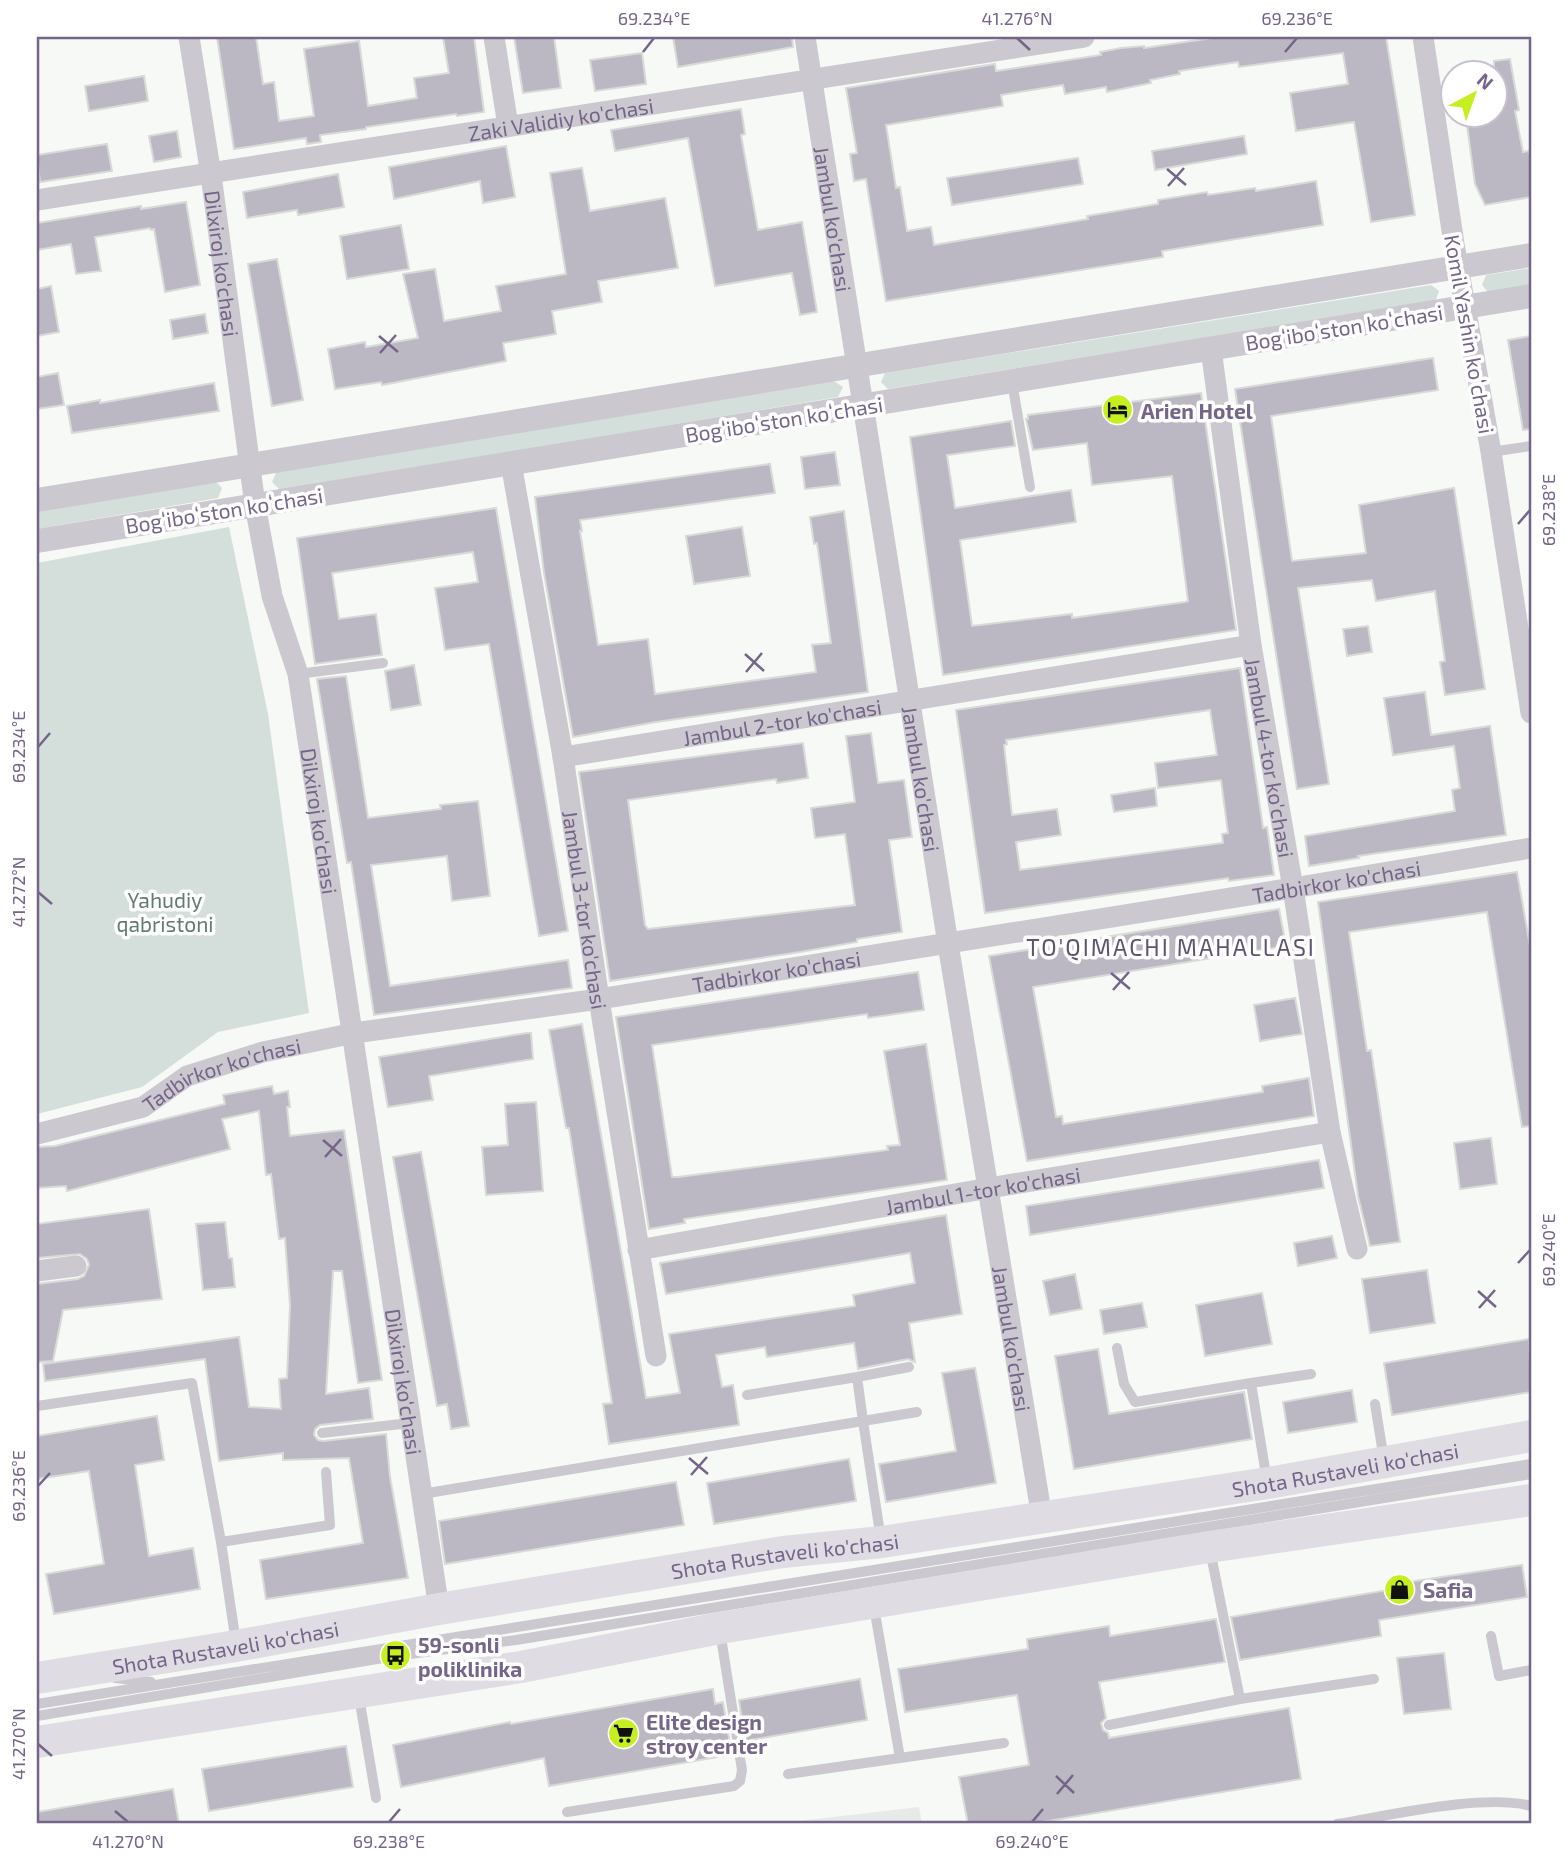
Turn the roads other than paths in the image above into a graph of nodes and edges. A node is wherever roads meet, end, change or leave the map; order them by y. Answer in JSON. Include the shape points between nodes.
{"nodes":[{"id":1,"x":189,"y":37,"type":"edge"},
{"id":2,"x":494,"y":37,"type":"edge"},
{"id":3,"x":805,"y":37,"type":"edge"},
{"id":4,"x":1084,"y":37,"type":"edge"},
{"id":5,"x":1423,"y":37,"type":"edge"},
{"id":6,"x":811,"y":78,"type":"junction"},
{"id":7,"x":508,"y":126,"type":"junction"},
{"id":8,"x":211,"y":175,"type":"junction"},
{"id":9,"x":37,"y":200,"type":"edge"},
{"id":10,"x":1531,"y":255,"type":"edge"},
{"id":11,"x":1458,"y":267,"type":"junction"},
{"id":12,"x":1531,"y":296,"type":"edge"},
{"id":13,"x":1465,"y":307,"type":"junction"},
{"id":14,"x":1212,"y":349,"type":"junction"},
{"id":15,"x":855,"y":366,"type":"junction"},
{"id":16,"x":1012,"y":382,"type":"junction"},
{"id":17,"x":862,"y":406,"type":"junction"},
{"id":18,"x":1531,"y":446,"type":"edge"},
{"id":19,"x":1491,"y":452,"type":"junction"},
{"id":20,"x":511,"y":463,"type":"junction"},
{"id":21,"x":248,"y":465,"type":"junction"},
{"id":22,"x":1030,"y":486,"type":"dead end"},
{"id":23,"x":37,"y":500,"type":"edge"},
{"id":24,"x":255,"y":505,"type":"junction"},
{"id":25,"x":37,"y":541,"type":"edge"},
{"id":26,"x":1251,"y":645,"type":"junction"},
{"id":27,"x":383,"y":663,"type":"dead end"},
{"id":28,"x":298,"y":674,"type":"junction"},
{"id":29,"x":1529,"y":675,"type":"edge"},
{"id":30,"x":910,"y":701,"type":"junction"},
{"id":31,"x":1531,"y":713,"type":"edge"},
{"id":32,"x":563,"y":757,"type":"junction"},
{"id":33,"x":1531,"y":848,"type":"edge"},
{"id":34,"x":1293,"y":888,"type":"junction"},
{"id":35,"x":948,"y":944,"type":"junction"},
{"id":36,"x":598,"y":999,"type":"junction"},
{"id":37,"x":354,"y":1033,"type":"junction"},
{"id":38,"x":1330,"y":1132,"type":"junction"},
{"id":39,"x":37,"y":1134,"type":"edge"},
{"id":40,"x":989,"y":1188,"type":"junction"},
{"id":41,"x":1357,"y":1249,"type":"dead end"},
{"id":42,"x":638,"y":1250,"type":"junction"},
{"id":43,"x":76,"y":1266,"type":"dead end"},
{"id":44,"x":37,"y":1271,"type":"edge"},
{"id":45,"x":1117,"y":1348,"type":"dead end"},
{"id":46,"x":656,"y":1356,"type":"dead end"},
{"id":47,"x":909,"y":1367,"type":"dead end"},
{"id":48,"x":1311,"y":1374,"type":"dead end"},
{"id":49,"x":857,"y":1377,"type":"junction"},
{"id":50,"x":1251,"y":1383,"type":"junction"},
{"id":51,"x":747,"y":1395,"type":"dead end"},
{"id":52,"x":1375,"y":1404,"type":"dead end"},
{"id":53,"x":37,"y":1406,"type":"edge"},
{"id":54,"x":917,"y":1412,"type":"dead end"},
{"id":55,"x":863,"y":1422,"type":"junction"},
{"id":56,"x":410,"y":1423,"type":"junction"},
{"id":57,"x":322,"y":1433,"type":"dead end"},
{"id":58,"x":1531,"y":1436,"type":"edge"},
{"id":59,"x":1385,"y":1462,"type":"junction"},
{"id":60,"x":1531,"y":1464,"type":"edge"},
{"id":61,"x":326,"y":1472,"type":"dead end"},
{"id":62,"x":1531,"y":1474,"type":"edge"},
{"id":63,"x":1268,"y":1483,"type":"junction"},
{"id":64,"x":422,"y":1494,"type":"junction"},
{"id":65,"x":1531,"y":1500,"type":"edge"},
{"id":66,"x":1042,"y":1518,"type":"junction"},
{"id":67,"x":221,"y":1542,"type":"junction"},
{"id":68,"x":881,"y":1542,"type":"junction"},
{"id":69,"x":1209,"y":1547,"type":"junction"},
{"id":70,"x":873,"y":1604,"type":"junction"},
{"id":71,"x":439,"y":1609,"type":"junction"},
{"id":72,"x":720,"y":1628,"type":"junction"},
{"id":73,"x":1491,"y":1636,"type":"dead end"},
{"id":74,"x":236,"y":1646,"type":"junction"},
{"id":75,"x":1531,"y":1670,"type":"edge"},
{"id":76,"x":71,"y":1672,"type":"junction"},
{"id":77,"x":37,"y":1678,"type":"edge"},
{"id":78,"x":1374,"y":1679,"type":"dead end"},
{"id":79,"x":164,"y":1684,"type":"junction"},
{"id":80,"x":358,"y":1694,"type":"junction"},
{"id":81,"x":1240,"y":1699,"type":"junction"},
{"id":82,"x":37,"y":1703,"type":"edge"},
{"id":83,"x":37,"y":1716,"type":"edge"},
{"id":84,"x":1109,"y":1725,"type":"dead end"},
{"id":85,"x":37,"y":1742,"type":"edge"},
{"id":86,"x":1004,"y":1743,"type":"dead end"},
{"id":87,"x":900,"y":1758,"type":"junction"},
{"id":88,"x":788,"y":1774,"type":"dead end"},
{"id":89,"x":376,"y":1798,"type":"dead end"},
{"id":90,"x":1531,"y":1805,"type":"edge"},
{"id":91,"x":567,"y":1812,"type":"dead end"},
{"id":92,"x":1337,"y":1824,"type":"edge"}],
"edges":[{"from":1,"to":8,"type":"street","name":"Dilxiroj ko‘chasi"},
{"from":2,"to":7,"type":"street"},
{"from":3,"to":6,"type":"street","name":"Jambul ko'chasi"},
{"from":4,"to":6,"type":"street","name":"Zaki Validiy ko'chasi"},
{"from":5,"to":11,"type":"street","name":"Komil Yashin koʻchasi"},
{"from":6,"to":7,"type":"street","name":"Zaki Validiy ko'chasi"},
{"from":6,"to":15,"type":"street","name":"Jambul ko'chasi"},
{"from":7,"to":8,"type":"street","name":"Zaki Validiy ko'chasi"},
{"from":8,"to":9,"type":"street","name":"Zaki Validiy ko'chasi"},
{"from":8,"to":21,"type":"street","name":"Dilxiroj ko‘chasi"},
{"from":10,"to":11,"type":"street","name":"Bogʻiboʻston koʻchasi"},
{"from":11,"to":13,"type":"street","name":"Komil Yashin koʻchasi"},
{"from":11,"to":15,"type":"street","name":"Bogʻiboʻston koʻchasi"},
{"from":12,"to":13,"type":"street","name":"Bogʻiboʻston koʻchasi"},
{"from":13,"to":14,"type":"street","name":"Bogʻiboʻston koʻchasi"},
{"from":13,"to":19,"type":"street","name":"Komil Yashin koʻchasi"},
{"from":14,"to":16,"type":"street","name":"Bogʻiboʻston koʻchasi"},
{"from":14,"to":26,"type":"street","name":"Jambul 4-tor ko'chasi"},
{"from":15,"to":17,"type":"street","name":"Jambul ko'chasi"},
{"from":15,"to":21,"type":"street","name":"Bogʻiboʻston koʻchasi"},
{"from":16,"to":17,"type":"street","name":"Bogʻiboʻston koʻchasi"},
{"from":16,"to":22,"type":"lane"},
{"from":17,"to":20,"type":"street","name":"Bogʻiboʻston koʻchasi"},
{"from":17,"to":30,"type":"street","name":"Jambul ko'chasi"},
{"from":18,"to":19,"type":"lane"},
{"from":19,"to":29,"type":"street","name":"Komil Yashin koʻchasi"},
{"from":20,"to":24,"type":"street","name":"Bogʻiboʻston koʻchasi"},
{"from":20,"to":32,"type":"street","name":"Jambul 3-tor ko'chasi"},
{"from":21,"to":23,"type":"street","name":"Bogʻiboʻston koʻchasi"},
{"from":21,"to":24,"type":"street","name":"Dilxiroj ko‘chasi"},
{"from":24,"to":25,"type":"street","name":"Bogʻiboʻston koʻchasi"},
{"from":24,"to":28,"type":"street","name":"Dilxiroj ko‘chasi","via":[[272,596]]},
{"from":26,"to":30,"type":"street","name":"Jambul 2-tor ko'chasi"},
{"from":26,"to":34,"type":"street","name":"Jambul 4-tor ko'chasi"},
{"from":27,"to":28,"type":"lane"},
{"from":28,"to":37,"type":"street","name":"Dilxiroj ko‘chasi"},
{"from":29,"to":31,"type":"street","name":"Komil Yashin koʻchasi"},
{"from":30,"to":32,"type":"street","name":"Jambul 2-tor ko'chasi"},
{"from":30,"to":35,"type":"street","name":"Jambul ko'chasi"},
{"from":32,"to":36,"type":"street","name":"Jambul 3-tor ko'chasi"},
{"from":33,"to":34,"type":"street","name":"Tadbirkor ko'chasi"},
{"from":34,"to":35,"type":"street","name":"Tadbirkor ko'chasi"},
{"from":34,"to":38,"type":"street","name":"Jambul 4-tor ko'chasi"},
{"from":35,"to":36,"type":"street","name":"Tadbirkor ko'chasi"},
{"from":35,"to":40,"type":"street","name":"Jambul ko'chasi"},
{"from":36,"to":37,"type":"street","name":"Tadbirkor ko'chasi"},
{"from":36,"to":42,"type":"street","name":"Jambul 3-tor ko'chasi"},
{"from":37,"to":39,"type":"street","name":"Tadbirkor ko'chasi","via":[[263,1052],[187,1076],[143,1107]]},
{"from":37,"to":56,"type":"street","name":"Dilxiroj ko‘chasi"},
{"from":38,"to":40,"type":"street","name":"Jambul 1-tor ko'chasi"},
{"from":38,"to":41,"type":"street","name":"Jambul 4-tor ko'chasi"},
{"from":40,"to":42,"type":"street","name":"Jambul 1-tor ko'chasi"},
{"from":40,"to":66,"type":"street","name":"Jambul ko'chasi"},
{"from":42,"to":46,"type":"street","name":"Jambul 3-tor ko'chasi"},
{"from":43,"to":44,"type":"street"},
{"from":45,"to":50,"type":"lane","via":[[1124,1384],[1135,1402]]},
{"from":47,"to":49,"type":"lane"},
{"from":48,"to":50,"type":"lane"},
{"from":49,"to":51,"type":"lane"},
{"from":49,"to":55,"type":"lane"},
{"from":50,"to":63,"type":"lane"},
{"from":52,"to":59,"type":"lane"},
{"from":53,"to":67,"type":"lane","via":[[192,1383]]},
{"from":54,"to":55,"type":"lane"},
{"from":55,"to":64,"type":"lane"},
{"from":55,"to":68,"type":"lane"},
{"from":56,"to":57,"type":"lane"},
{"from":56,"to":64,"type":"street","name":"Dilxiroj ko‘chasi"},
{"from":58,"to":59,"type":"main road","name":"Shota Rustaveli ko'chasi"},
{"from":59,"to":63,"type":"main road","name":"Shota Rustaveli ko'chasi"},
{"from":60,"to":79,"type":"lane"},
{"from":61,"to":67,"type":"lane","via":[[330,1525]]},
{"from":62,"to":83,"type":"lane"},
{"from":63,"to":66,"type":"main road","name":"Shota Rustaveli ko'chasi"},
{"from":64,"to":71,"type":"street","name":"Dilxiroj ko‘chasi"},
{"from":65,"to":69,"type":"main road"},
{"from":66,"to":68,"type":"main road","name":"Shota Rustaveli ko'chasi"},
{"from":67,"to":74,"type":"lane"},
{"from":68,"to":71,"type":"main road","name":"Shota Rustaveli ko'chasi","via":[[783,1552]]},
{"from":69,"to":70,"type":"main road"},
{"from":69,"to":81,"type":"lane"},
{"from":70,"to":72,"type":"main road"},
{"from":70,"to":87,"type":"lane"},
{"from":71,"to":74,"type":"main road","name":"Shota Rustaveli ko'chasi"},
{"from":72,"to":80,"type":"main road"},
{"from":72,"to":91,"type":"lane","via":[[740,1781],[734,1786]]},
{"from":73,"to":75,"type":"lane","via":[[1499,1676]]},
{"from":74,"to":76,"type":"main road","name":"Shota Rustaveli ko'chasi"},
{"from":76,"to":77,"type":"main road","name":"Shota Rustaveli ko'chasi"},
{"from":76,"to":79,"type":"lane"},
{"from":78,"to":81,"type":"lane"},
{"from":79,"to":82,"type":"lane"},
{"from":80,"to":85,"type":"main road"},
{"from":80,"to":89,"type":"lane"},
{"from":81,"to":84,"type":"lane"},
{"from":86,"to":87,"type":"lane"},
{"from":87,"to":88,"type":"lane"},
{"from":90,"to":92,"type":"lane","via":[[1460,1805]]}]}
